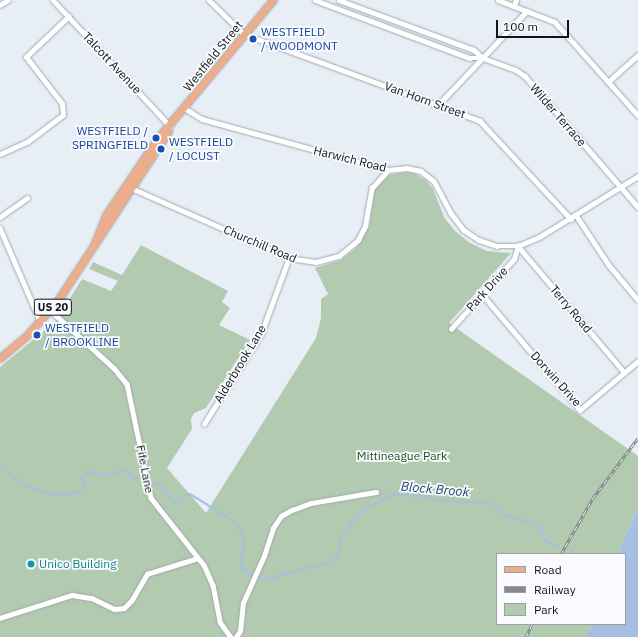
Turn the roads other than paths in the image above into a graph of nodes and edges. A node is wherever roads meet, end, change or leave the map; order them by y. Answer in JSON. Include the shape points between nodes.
{"nodes":[{"id":1,"x":8,"y":0,"type":"edge"},
{"id":2,"x":53,"y":0,"type":"edge"},
{"id":3,"x":209,"y":0,"type":"edge"},
{"id":4,"x":273,"y":0,"type":"edge"},
{"id":5,"x":315,"y":0,"type":"edge"},
{"id":6,"x":339,"y":0,"type":"edge"},
{"id":7,"x":498,"y":0,"type":"edge"},
{"id":8,"x":516,"y":0,"type":"edge"},
{"id":9,"x":0,"y":5,"type":"edge"},
{"id":10,"x":514,"y":6,"type":"junction"},
{"id":11,"x":360,"y":8,"type":"junction"},
{"id":12,"x":527,"y":11,"type":"junction"},
{"id":13,"x":69,"y":16,"type":"junction"},
{"id":14,"x":357,"y":16,"type":"junction"},
{"id":15,"x":417,"y":29,"type":"junction"},
{"id":16,"x":244,"y":34,"type":"junction"},
{"id":17,"x":414,"y":37,"type":"junction"},
{"id":18,"x":638,"y":55,"type":"edge"},
{"id":19,"x":483,"y":58,"type":"junction"},
{"id":20,"x":608,"y":82,"type":"junction"},
{"id":21,"x":438,"y":105,"type":"junction"},
{"id":22,"x":184,"y":108,"type":"junction"},
{"id":23,"x":638,"y":115,"type":"edge"},
{"id":24,"x":170,"y":126,"type":"junction"},
{"id":25,"x":0,"y":154,"type":"edge"},
{"id":26,"x":388,"y":170,"type":"junction"},
{"id":27,"x":638,"y":176,"type":"edge"},
{"id":28,"x":129,"y":187,"type":"junction"},
{"id":29,"x":621,"y":187,"type":"junction"},
{"id":30,"x":27,"y":198,"type":"dead end"},
{"id":31,"x":638,"y":207,"type":"edge"},
{"id":32,"x":576,"y":215,"type":"junction"},
{"id":33,"x":0,"y":216,"type":"edge"},
{"id":34,"x":571,"y":218,"type":"junction"},
{"id":35,"x":0,"y":228,"type":"edge"},
{"id":36,"x":518,"y":246,"type":"junction"},
{"id":37,"x":289,"y":258,"type":"junction"},
{"id":38,"x":482,"y":294,"type":"junction"},
{"id":39,"x":638,"y":300,"type":"edge"},
{"id":40,"x":50,"y":310,"type":"junction"},
{"id":41,"x":40,"y":321,"type":"junction"},
{"id":42,"x":451,"y":329,"type":"dead end"},
{"id":43,"x":0,"y":358,"type":"edge"},
{"id":44,"x":638,"y":361,"type":"edge"},
{"id":45,"x":624,"y":372,"type":"junction"},
{"id":46,"x":204,"y":424,"type":"dead end"},
{"id":47,"x":376,"y":492,"type":"dead end"},
{"id":48,"x":198,"y":558,"type":"junction"},
{"id":49,"x":0,"y":618,"type":"edge"},
{"id":50,"x":231,"y":637,"type":"edge"},
{"id":51,"x":236,"y":637,"type":"edge"}],
"edges":[{"from":1,"to":9,"type":"street"},
{"from":2,"to":13,"type":"street","name":"Talcott Avenue"},
{"from":3,"to":16,"type":"street"},
{"from":4,"to":16,"type":"main road","name":"Westfield Street","number":"US 20"},
{"from":5,"to":14,"type":"street","name":"Wilder Terrace"},
{"from":6,"to":11,"type":"street","name":"Wilder Terrace"},
{"from":7,"to":10,"type":"street"},
{"from":8,"to":10,"type":"street"},
{"from":10,"to":12,"type":"street"},
{"from":11,"to":14,"type":"street"},
{"from":11,"to":15,"type":"street","name":"Wilder Terrace"},
{"from":12,"to":19,"type":"street"},
{"from":12,"to":20,"type":"street","via":[[555,22]]},
{"from":13,"to":24,"type":"street","name":"Talcott Avenue"},
{"from":13,"to":25,"type":"street","via":[[26,57],[62,104],[64,112],[27,142]]},
{"from":14,"to":17,"type":"street","name":"Wilder Terrace"},
{"from":15,"to":17,"type":"street"},
{"from":15,"to":19,"type":"street","name":"Wilder Terrace","via":[[474,50]]},
{"from":16,"to":21,"type":"street","name":"Van Horn Street"},
{"from":16,"to":22,"type":"main road","name":"Westfield Street","number":"US 20"},
{"from":17,"to":19,"type":"street","name":"Wilder Terrace","via":[[469,58]]},
{"from":18,"to":20,"type":"street"},
{"from":19,"to":21,"type":"street"},
{"from":19,"to":29,"type":"street","name":"Wilder Terrace","via":[[525,76]]},
{"from":20,"to":23,"type":"street"},
{"from":21,"to":34,"type":"street","name":"Van Horn Street","via":[[484,124]]},
{"from":22,"to":24,"type":"main road","name":"Westfield Street","number":"US 20"},
{"from":22,"to":26,"type":"street","name":"Harwich Road","via":[[202,119]]},
{"from":24,"to":28,"type":"main road","name":"Westfield Street","number":"US 20"},
{"from":26,"to":36,"type":"street","name":"Harwich Road","via":[[407,168],[426,173],[438,185],[454,218],[469,233],[497,246]]},
{"from":26,"to":37,"type":"street","name":"Churchill Road","via":[[372,188],[363,231],[346,252],[333,259],[316,262]]},
{"from":27,"to":29,"type":"street","name":"Harwich Road"},
{"from":28,"to":37,"type":"street","name":"Churchill Road"},
{"from":28,"to":40,"type":"main road","name":"Westfield Street","number":"US 20","via":[[106,215],[94,245]]},
{"from":29,"to":31,"type":"street","name":"Wilder Terrace"},
{"from":29,"to":32,"type":"street","name":"Harwich Road"},
{"from":30,"to":33,"type":"street"},
{"from":32,"to":34,"type":"street","name":"Harwich Road"},
{"from":32,"to":39,"type":"street","via":[[609,265]]},
{"from":34,"to":36,"type":"street","name":"Harwich Road"},
{"from":35,"to":41,"type":"street"},
{"from":36,"to":38,"type":"street","name":"Park Drive","via":[[514,259]]},
{"from":36,"to":45,"type":"street","name":"Terry Road"},
{"from":37,"to":46,"type":"street","name":"Alderbrook Lane","via":[[261,334]]},
{"from":38,"to":42,"type":"street","name":"Park Drive"},
{"from":38,"to":45,"type":"street","name":"Dorwin Drive","via":[[580,410]]},
{"from":40,"to":41,"type":"main road","name":"Westfield Street","number":"US 20"},
{"from":40,"to":48,"type":"street","name":"Fife Lane","via":[[114,368],[127,384],[151,498]]},
{"from":41,"to":43,"type":"main road","name":"Westfield Street","number":"US 20"},
{"from":44,"to":45,"type":"street","name":"Dorwin Drive"},
{"from":47,"to":51,"type":"street","via":[[311,503],[281,516],[273,528],[264,556],[243,603],[240,631]]},
{"from":48,"to":49,"type":"street","via":[[147,574],[132,600],[124,608],[115,609],[92,598],[72,595]]},
{"from":48,"to":50,"type":"street","name":"Fife Lane","via":[[213,585],[223,629]]}]}
